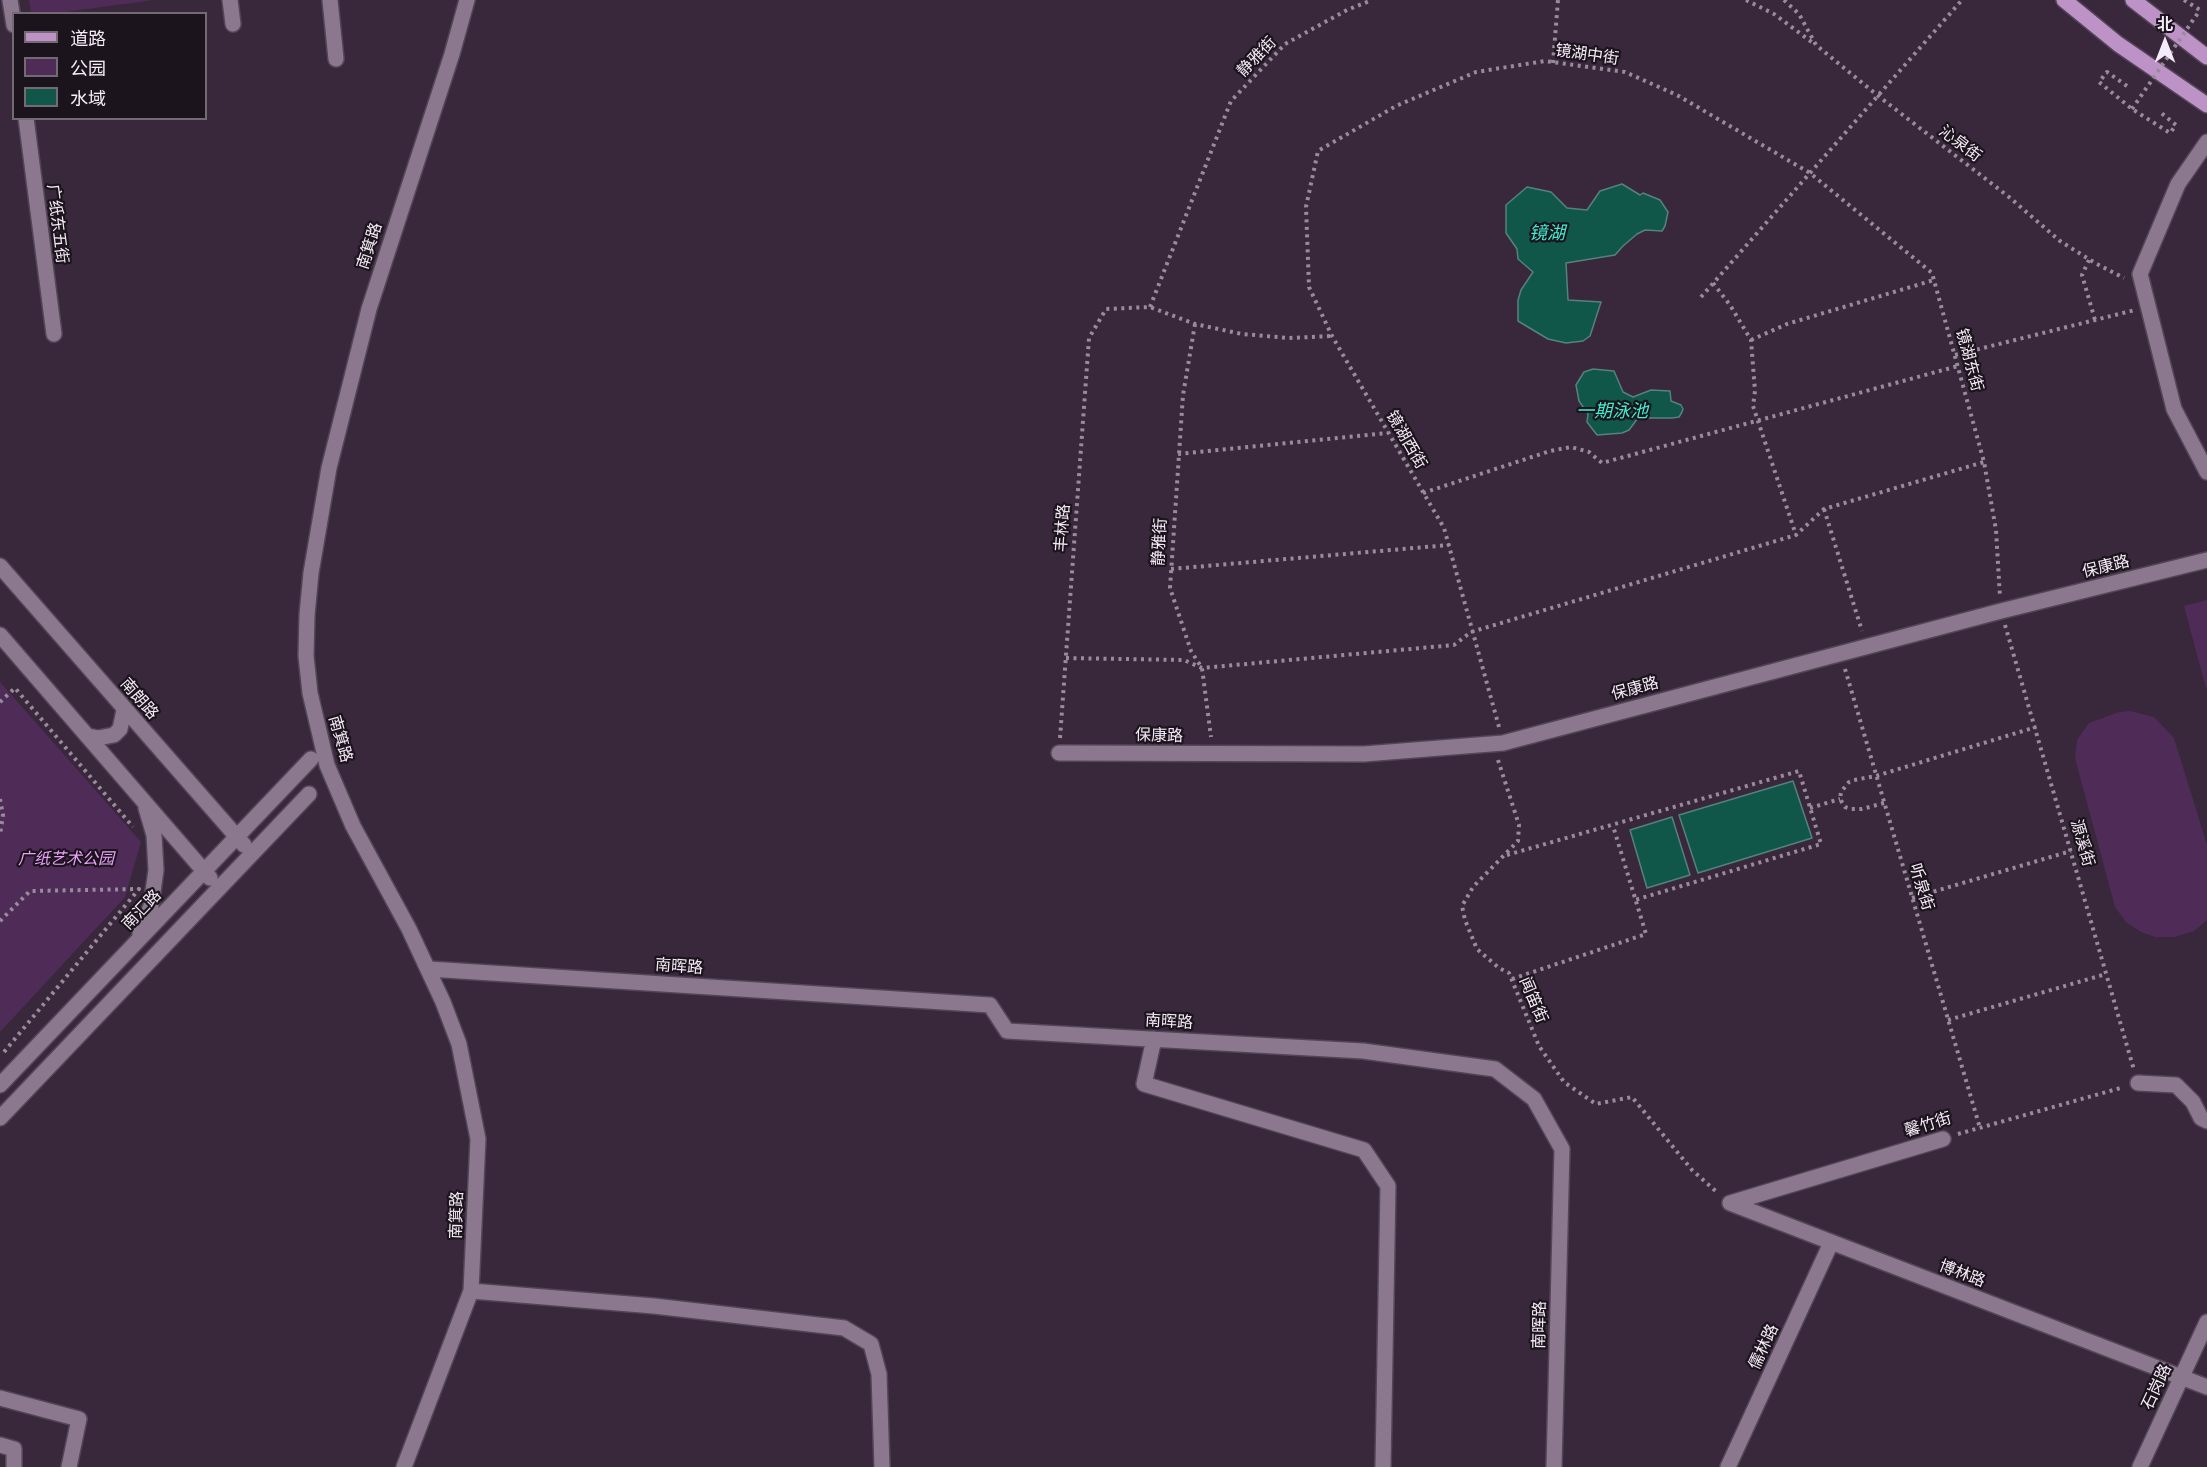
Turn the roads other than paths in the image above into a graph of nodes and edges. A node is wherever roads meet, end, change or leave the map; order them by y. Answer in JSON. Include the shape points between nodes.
{"nodes":[{"id":1,"x":230,"y":0,"type":"edge"},
{"id":2,"x":330,"y":0,"type":"edge"},
{"id":3,"x":467,"y":0,"type":"edge"},
{"id":4,"x":2064,"y":0,"type":"edge"},
{"id":5,"x":2133,"y":0,"type":"edge"},
{"id":6,"x":233,"y":24,"type":"dead end"},
{"id":7,"x":2207,"y":57,"type":"edge"},
{"id":8,"x":336,"y":59,"type":"dead end"},
{"id":9,"x":2207,"y":105,"type":"edge"},
{"id":10,"x":26,"y":120,"type":"edge"},
{"id":11,"x":2207,"y":142,"type":"edge"},
{"id":12,"x":54,"y":334,"type":"dead end"},
{"id":13,"x":2207,"y":472,"type":"edge"},
{"id":14,"x":2207,"y":560,"type":"edge"},
{"id":15,"x":0,"y":566,"type":"edge"},
{"id":16,"x":0,"y":635,"type":"edge"},
{"id":17,"x":124,"y":710,"type":"junction"},
{"id":18,"x":87,"y":736,"type":"junction"},
{"id":19,"x":1059,"y":753,"type":"road end"},
{"id":20,"x":311,"y":759,"type":"dead end"},
{"id":21,"x":309,"y":794,"type":"dead end"},
{"id":22,"x":142,"y":800,"type":"junction"},
{"id":23,"x":251,"y":854,"type":"junction"},
{"id":24,"x":219,"y":888,"type":"junction"},
{"id":25,"x":136,"y":943,"type":"junction"},
{"id":26,"x":429,"y":969,"type":"junction"},
{"id":27,"x":1154,"y":1039,"type":"junction"},
{"id":28,"x":2138,"y":1083,"type":"road end"},
{"id":29,"x":0,"y":1085,"type":"edge"},
{"id":30,"x":0,"y":1118,"type":"edge"},
{"id":31,"x":2207,"y":1121,"type":"edge"},
{"id":32,"x":1943,"y":1139,"type":"road end"},
{"id":33,"x":1730,"y":1203,"type":"joint"},
{"id":34,"x":1832,"y":1243,"type":"junction"},
{"id":35,"x":471,"y":1291,"type":"junction"},
{"id":36,"x":2207,"y":1322,"type":"edge"},
{"id":37,"x":2182,"y":1377,"type":"junction"},
{"id":38,"x":2207,"y":1387,"type":"edge"},
{"id":39,"x":0,"y":1398,"type":"edge"},
{"id":40,"x":0,"y":1445,"type":"edge"},
{"id":41,"x":14,"y":1467,"type":"edge"},
{"id":42,"x":69,"y":1467,"type":"edge"},
{"id":43,"x":404,"y":1467,"type":"edge"},
{"id":44,"x":882,"y":1467,"type":"edge"},
{"id":45,"x":1383,"y":1467,"type":"edge"},
{"id":46,"x":1554,"y":1467,"type":"edge"},
{"id":47,"x":1728,"y":1467,"type":"edge"},
{"id":48,"x":2140,"y":1467,"type":"edge"}],
"edges":[{"from":1,"to":6,"type":"street"},
{"from":2,"to":8,"type":"street"},
{"from":3,"to":26,"type":"street","name":"南箕路","via":[[366,320],[329,468],[307,615],[310,693],[327,765],[353,826]]},
{"from":4,"to":9,"type":"main road","via":[[2118,44]]},
{"from":5,"to":7,"type":"main road"},
{"from":10,"to":12,"type":"street","name":"广纸东五街"},
{"from":11,"to":13,"type":"street","via":[[2178,184],[2140,274],[2174,408]]},
{"from":14,"to":19,"type":"street","name":"保康路","via":[[1498,743],[1364,754]]},
{"from":15,"to":17,"type":"street","name":"南朗路"},
{"from":16,"to":18,"type":"street"},
{"from":17,"to":18,"type":"street","via":[[120,729],[114,735]]},
{"from":17,"to":23,"type":"street","name":"南朗路"},
{"from":18,"to":22,"type":"street"},
{"from":20,"to":25,"type":"street","name":"南汇路"},
{"from":21,"to":23,"type":"street"},
{"from":22,"to":24,"type":"street"},
{"from":22,"to":25,"type":"street","via":[[154,835],[156,870],[151,906]]},
{"from":23,"to":24,"type":"street"},
{"from":24,"to":30,"type":"street"},
{"from":25,"to":29,"type":"street","name":"南汇路"},
{"from":26,"to":27,"type":"street","name":"南晖路","via":[[990,1005],[1007,1031]]},
{"from":26,"to":35,"type":"street","name":"南箕路","via":[[459,1044],[478,1139]]},
{"from":27,"to":45,"type":"street","via":[[1144,1084],[1364,1150],[1388,1186]]},
{"from":27,"to":46,"type":"street","name":"南晖路","via":[[1363,1051],[1495,1069],[1534,1099],[1562,1149]]},
{"from":28,"to":31,"type":"street","via":[[2176,1085]]},
{"from":32,"to":33,"type":"street","name":"馨竹街"},
{"from":33,"to":34,"type":"street","name":"博林路"},
{"from":34,"to":37,"type":"street","name":"博林路"},
{"from":34,"to":47,"type":"street","name":"儒林路"},
{"from":35,"to":43,"type":"street","name":"南箕路"},
{"from":35,"to":44,"type":"street","via":[[654,1306],[844,1328],[871,1344],[879,1374]]},
{"from":36,"to":37,"type":"street","name":"石岗路"},
{"from":37,"to":38,"type":"street","name":"博林路"},
{"from":37,"to":48,"type":"street","name":"石岗路"},
{"from":39,"to":42,"type":"street","via":[[79,1419]]},
{"from":40,"to":41,"type":"street","via":[[14,1449]]}]}
